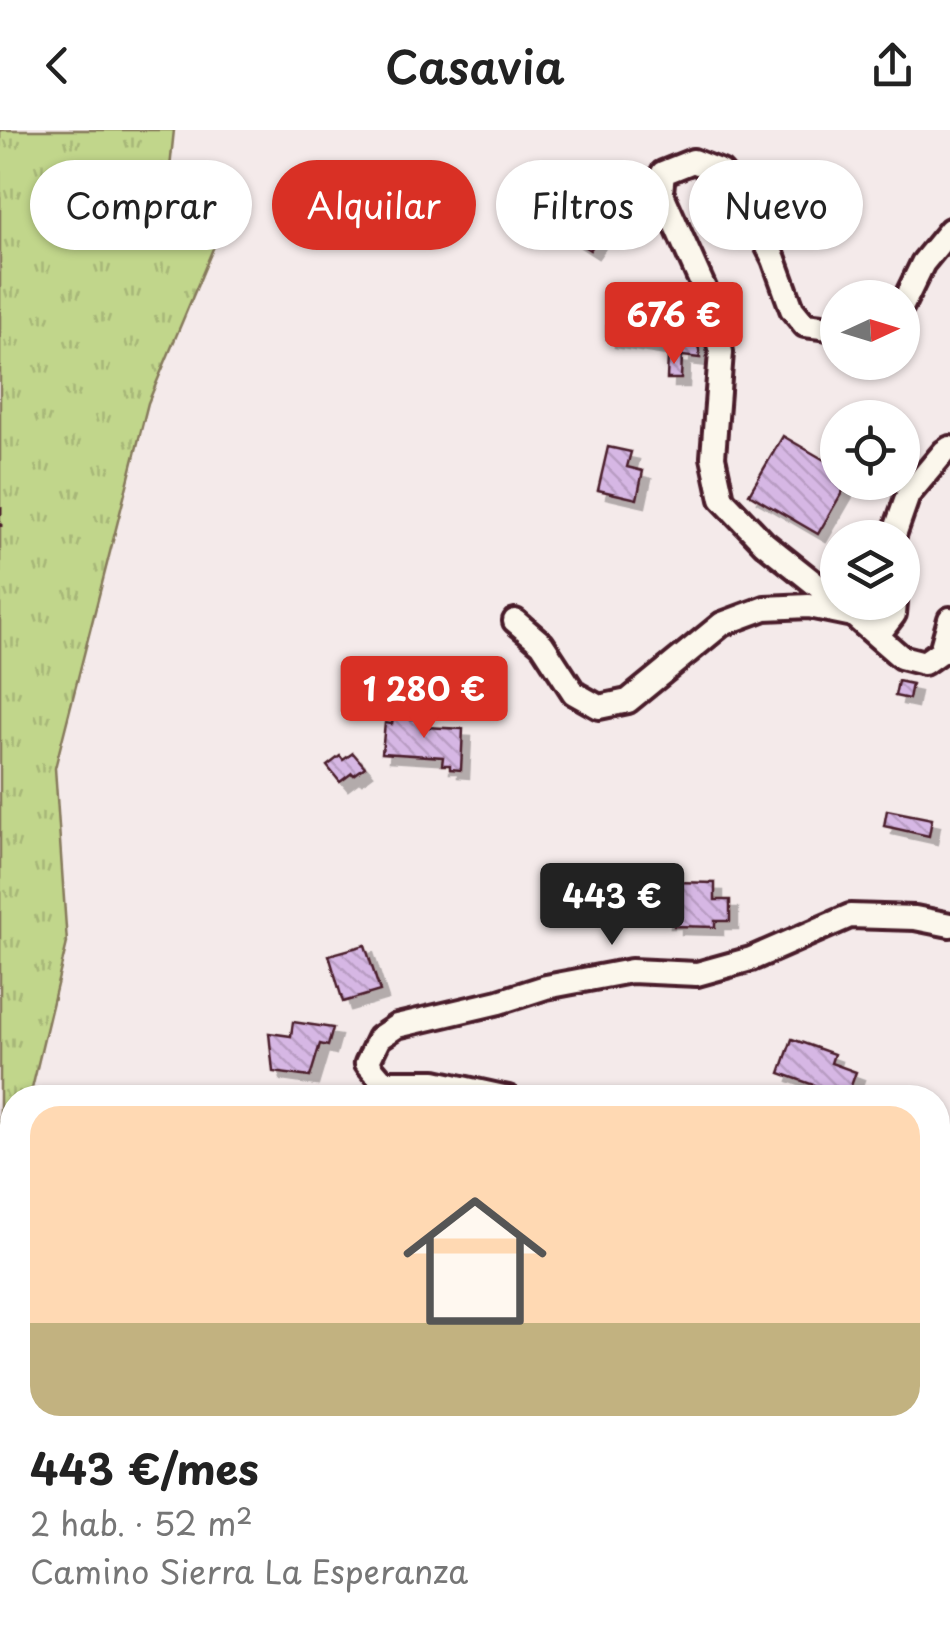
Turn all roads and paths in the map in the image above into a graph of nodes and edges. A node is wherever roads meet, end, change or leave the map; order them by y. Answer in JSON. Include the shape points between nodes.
{"nodes":[{"id":1,"x":950,"y":230,"type":"edge"},
{"id":2,"x":915,"y":280,"type":"edge"},
{"id":3,"x":820,"y":326,"type":"edge"},
{"id":4,"x":950,"y":448,"type":"edge"},
{"id":5,"x":0,"y":507,"type":"edge"},
{"id":6,"x":899,"y":520,"type":"edge"},
{"id":7,"x":0,"y":527,"type":"edge"},
{"id":8,"x":820,"y":588,"type":"edge"},
{"id":9,"x":820,"y":606,"type":"edge"},
{"id":10,"x":950,"y":619,"type":"edge"},
{"id":11,"x":859,"y":620,"type":"edge"},
{"id":12,"x":889,"y":620,"type":"edge"},
{"id":13,"x":515,"y":621,"type":"dead end"},
{"id":14,"x":877,"y":636,"type":"junction"},
{"id":15,"x":950,"y":925,"type":"edge"},
{"id":16,"x":378,"y":1085,"type":"edge"},
{"id":17,"x":414,"y":1085,"type":"edge"},
{"id":18,"x":448,"y":1085,"type":"edge"}],
"edges":[{"from":1,"to":2,"type":"street"},
{"from":3,"to":8,"type":"street","via":[[805,324],[792,309],[744,200],[721,172],[693,161],[663,174],[662,192],[706,295],[721,352],[714,457],[722,499]]},
{"from":4,"to":6,"type":"street","via":[[908,495]]},
{"from":5,"to":7,"type":"path"},
{"from":9,"to":13,"type":"street","via":[[765,608],[722,624],[628,701],[599,707],[574,693],[542,644]]},
{"from":10,"to":14,"type":"street","via":[[941,651],[924,663],[900,656]]},
{"from":11,"to":14,"type":"street"},
{"from":12,"to":14,"type":"street"},
{"from":15,"to":16,"type":"street","via":[[850,916],[751,959],[697,974],[631,971],[397,1026],[378,1038],[367,1063]]},
{"from":17,"to":18,"type":"street"}]}
